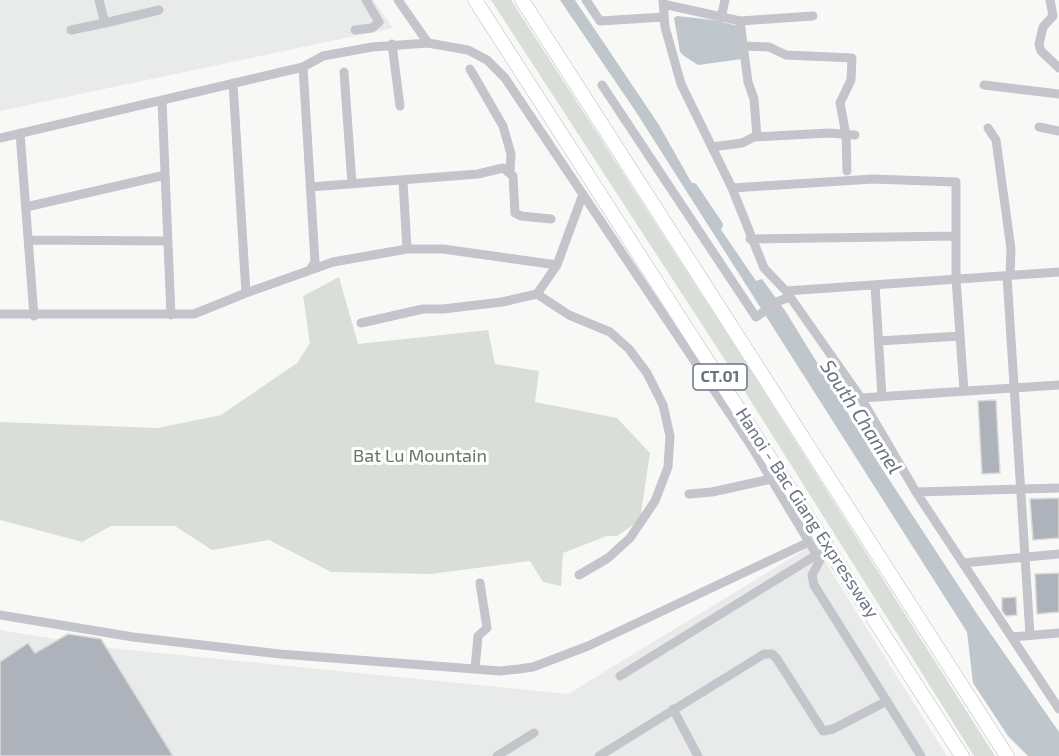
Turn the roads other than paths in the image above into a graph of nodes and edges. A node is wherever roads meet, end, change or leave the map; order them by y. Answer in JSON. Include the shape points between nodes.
{"nodes":[{"id":1,"x":99,"y":0,"type":"edge"},
{"id":2,"x":366,"y":0,"type":"edge"},
{"id":3,"x":398,"y":0,"type":"edge"},
{"id":4,"x":475,"y":0,"type":"edge"},
{"id":5,"x":522,"y":0,"type":"edge"},
{"id":6,"x":586,"y":0,"type":"edge"},
{"id":7,"x":724,"y":0,"type":"edge"},
{"id":8,"x":1050,"y":0,"type":"edge"},
{"id":9,"x":663,"y":2,"type":"edge"},
{"id":10,"x":159,"y":10,"type":"dead end"},
{"id":11,"x":813,"y":16,"type":"dead end"},
{"id":12,"x":664,"y":17,"type":"junction"},
{"id":13,"x":721,"y":18,"type":"junction"},
{"id":14,"x":740,"y":21,"type":"junction"},
{"id":15,"x":105,"y":22,"type":"junction"},
{"id":16,"x":72,"y":30,"type":"dead end"},
{"id":17,"x":356,"y":30,"type":"dead end"},
{"id":18,"x":428,"y":43,"type":"junction"},
{"id":19,"x":392,"y":44,"type":"junction"},
{"id":20,"x":744,"y":46,"type":"junction"},
{"id":21,"x":1058,"y":62,"type":"edge"},
{"id":22,"x":303,"y":67,"type":"junction"},
{"id":23,"x":470,"y":69,"type":"dead end"},
{"id":24,"x":344,"y":72,"type":"dead end"},
{"id":25,"x":233,"y":83,"type":"junction"},
{"id":26,"x":602,"y":85,"type":"dead end"},
{"id":27,"x":984,"y":86,"type":"dead end"},
{"id":28,"x":1059,"y":94,"type":"edge"},
{"id":29,"x":162,"y":100,"type":"junction"},
{"id":30,"x":400,"y":105,"type":"dead end"},
{"id":31,"x":1040,"y":127,"type":"dead end"},
{"id":32,"x":988,"y":128,"type":"dead end"},
{"id":33,"x":1059,"y":131,"type":"edge"},
{"id":34,"x":20,"y":133,"type":"junction"},
{"id":35,"x":851,"y":135,"type":"junction"},
{"id":36,"x":757,"y":137,"type":"junction"},
{"id":37,"x":0,"y":138,"type":"edge"},
{"id":38,"x":712,"y":147,"type":"junction"},
{"id":39,"x":847,"y":171,"type":"dead end"},
{"id":40,"x":510,"y":172,"type":"junction"},
{"id":41,"x":165,"y":175,"type":"junction"},
{"id":42,"x":403,"y":181,"type":"junction"},
{"id":43,"x":352,"y":184,"type":"junction"},
{"id":44,"x":310,"y":187,"type":"junction"},
{"id":45,"x":732,"y":188,"type":"junction"},
{"id":46,"x":583,"y":194,"type":"junction"},
{"id":47,"x":26,"y":207,"type":"junction"},
{"id":48,"x":551,"y":219,"type":"dead end"},
{"id":49,"x":956,"y":236,"type":"junction"},
{"id":50,"x":750,"y":239,"type":"junction"},
{"id":51,"x":29,"y":240,"type":"junction"},
{"id":52,"x":168,"y":241,"type":"junction"},
{"id":53,"x":407,"y":249,"type":"junction"},
{"id":54,"x":557,"y":265,"type":"junction"},
{"id":55,"x":310,"y":270,"type":"junction"},
{"id":56,"x":1059,"y":272,"type":"edge"},
{"id":57,"x":1009,"y":276,"type":"junction"},
{"id":58,"x":956,"y":279,"type":"junction"},
{"id":59,"x":875,"y":285,"type":"junction"},
{"id":60,"x":246,"y":293,"type":"junction"},
{"id":61,"x":537,"y":294,"type":"junction"},
{"id":62,"x":788,"y":294,"type":"junction"},
{"id":63,"x":0,"y":315,"type":"edge"},
{"id":64,"x":34,"y":315,"type":"junction"},
{"id":65,"x":171,"y":315,"type":"junction"},
{"id":66,"x":361,"y":323,"type":"dead end"},
{"id":67,"x":960,"y":336,"type":"junction"},
{"id":68,"x":879,"y":341,"type":"junction"},
{"id":69,"x":1059,"y":385,"type":"edge"},
{"id":70,"x":1016,"y":387,"type":"junction"},
{"id":71,"x":964,"y":391,"type":"junction"},
{"id":72,"x":882,"y":397,"type":"junction"},
{"id":73,"x":861,"y":398,"type":"junction"},
{"id":74,"x":771,"y":479,"type":"junction"},
{"id":75,"x":1059,"y":488,"type":"edge"},
{"id":76,"x":1022,"y":490,"type":"junction"},
{"id":77,"x":916,"y":492,"type":"junction"},
{"id":78,"x":689,"y":494,"type":"dead end"},
{"id":79,"x":809,"y":542,"type":"junction"},
{"id":80,"x":818,"y":554,"type":"junction"},
{"id":81,"x":1059,"y":554,"type":"edge"},
{"id":82,"x":1026,"y":555,"type":"junction"},
{"id":83,"x":963,"y":563,"type":"junction"},
{"id":84,"x":579,"y":575,"type":"dead end"},
{"id":85,"x":480,"y":583,"type":"dead end"},
{"id":86,"x":0,"y":615,"type":"edge"},
{"id":87,"x":1059,"y":633,"type":"edge"},
{"id":88,"x":1030,"y":635,"type":"junction"},
{"id":89,"x":1012,"y":636,"type":"junction"},
{"id":90,"x":475,"y":669,"type":"junction"},
{"id":91,"x":953,"y":670,"type":"junction"},
{"id":92,"x":620,"y":676,"type":"dead end"},
{"id":93,"x":1056,"y":698,"type":"edge"},
{"id":94,"x":887,"y":701,"type":"junction"},
{"id":95,"x":1059,"y":709,"type":"edge"},
{"id":96,"x":673,"y":710,"type":"junction"},
{"id":97,"x":534,"y":733,"type":"dead end"},
{"id":98,"x":497,"y":756,"type":"edge"},
{"id":99,"x":599,"y":756,"type":"edge"},
{"id":100,"x":698,"y":756,"type":"edge"},
{"id":101,"x":921,"y":756,"type":"edge"},
{"id":102,"x":962,"y":756,"type":"edge"},
{"id":103,"x":1007,"y":756,"type":"edge"},
{"id":104,"x":1015,"y":756,"type":"edge"}],
"edges":[{"from":1,"to":15,"type":"street"},
{"from":2,"to":17,"type":"street","via":[[379,22],[372,28]]},
{"from":3,"to":18,"type":"street"},
{"from":4,"to":102,"type":"highway","name":"Hanoi - Bac Giang Expressway","number":"CT.01"},
{"from":5,"to":91,"type":"highway","number":"CT.01"},
{"from":6,"to":12,"type":"street","via":[[600,21]]},
{"from":7,"to":13,"type":"street"},
{"from":8,"to":21,"type":"street","via":[[1053,16],[1043,27],[1039,44],[1041,51]]},
{"from":9,"to":12,"type":"street"},
{"from":9,"to":13,"type":"street"},
{"from":10,"to":15,"type":"street"},
{"from":11,"to":14,"type":"street"},
{"from":12,"to":38,"type":"street","via":[[681,84]]},
{"from":13,"to":14,"type":"street"},
{"from":14,"to":20,"type":"street"},
{"from":15,"to":16,"type":"street"},
{"from":18,"to":19,"type":"street"},
{"from":18,"to":46,"type":"street","via":[[468,50],[487,60],[506,78]]},
{"from":19,"to":22,"type":"street","via":[[323,56]]},
{"from":19,"to":30,"type":"street"},
{"from":20,"to":35,"type":"street","via":[[769,47],[786,55],[852,58],[851,80],[840,103]]},
{"from":20,"to":36,"type":"street"},
{"from":22,"to":25,"type":"street"},
{"from":22,"to":44,"type":"street"},
{"from":23,"to":40,"type":"street","via":[[503,126],[512,154]]},
{"from":24,"to":43,"type":"street"},
{"from":25,"to":29,"type":"street"},
{"from":25,"to":60,"type":"street"},
{"from":26,"to":62,"type":"street","via":[[756,317]]},
{"from":27,"to":28,"type":"street"},
{"from":29,"to":34,"type":"street"},
{"from":29,"to":41,"type":"street"},
{"from":31,"to":33,"type":"street"},
{"from":32,"to":57,"type":"street","via":[[996,140],[1011,249]]},
{"from":34,"to":37,"type":"street"},
{"from":34,"to":47,"type":"street"},
{"from":35,"to":36,"type":"street"},
{"from":35,"to":39,"type":"street"},
{"from":36,"to":38,"type":"street"},
{"from":38,"to":45,"type":"street"},
{"from":40,"to":42,"type":"street","via":[[503,168]]},
{"from":40,"to":48,"type":"street","via":[[515,213]]},
{"from":41,"to":47,"type":"street"},
{"from":41,"to":52,"type":"street"},
{"from":42,"to":43,"type":"street"},
{"from":42,"to":53,"type":"street"},
{"from":43,"to":44,"type":"street"},
{"from":44,"to":55,"type":"street","via":[[315,262]]},
{"from":45,"to":49,"type":"street","via":[[873,179],[956,182]]},
{"from":45,"to":50,"type":"street"},
{"from":46,"to":54,"type":"street"},
{"from":46,"to":74,"type":"street"},
{"from":47,"to":51,"type":"street"},
{"from":49,"to":50,"type":"street"},
{"from":49,"to":58,"type":"street"},
{"from":50,"to":62,"type":"street","via":[[764,268]]},
{"from":51,"to":52,"type":"street"},
{"from":51,"to":64,"type":"street"},
{"from":52,"to":65,"type":"street"},
{"from":53,"to":54,"type":"street","via":[[443,249]]},
{"from":53,"to":55,"type":"street"},
{"from":54,"to":61,"type":"street"},
{"from":55,"to":60,"type":"street"},
{"from":56,"to":57,"type":"street"},
{"from":57,"to":58,"type":"street"},
{"from":57,"to":70,"type":"street"},
{"from":58,"to":59,"type":"street"},
{"from":58,"to":67,"type":"street"},
{"from":59,"to":62,"type":"street"},
{"from":59,"to":68,"type":"street"},
{"from":60,"to":65,"type":"street","via":[[194,314]]},
{"from":61,"to":66,"type":"street","via":[[502,302],[423,309]]},
{"from":61,"to":84,"type":"street","via":[[569,315],[610,332],[629,349],[663,405],[670,436],[668,467],[655,501],[630,538],[608,558]]},
{"from":62,"to":73,"type":"street"},
{"from":63,"to":64,"type":"street"},
{"from":64,"to":65,"type":"street"},
{"from":67,"to":68,"type":"street"},
{"from":67,"to":71,"type":"street"},
{"from":68,"to":72,"type":"street"},
{"from":69,"to":70,"type":"street"},
{"from":70,"to":71,"type":"street"},
{"from":70,"to":76,"type":"street"},
{"from":71,"to":72,"type":"street"},
{"from":72,"to":73,"type":"street"},
{"from":73,"to":77,"type":"street"},
{"from":74,"to":78,"type":"street"},
{"from":74,"to":79,"type":"street"},
{"from":75,"to":76,"type":"street"},
{"from":76,"to":77,"type":"street"},
{"from":76,"to":82,"type":"street"},
{"from":77,"to":83,"type":"street"},
{"from":79,"to":80,"type":"street"},
{"from":79,"to":90,"type":"street","via":[[588,646],[533,667]]},
{"from":80,"to":92,"type":"street"},
{"from":80,"to":94,"type":"street","via":[[813,582]]},
{"from":81,"to":82,"type":"street"},
{"from":82,"to":83,"type":"street"},
{"from":82,"to":88,"type":"street"},
{"from":83,"to":89,"type":"street"},
{"from":85,"to":90,"type":"street","via":[[487,628],[478,636]]},
{"from":86,"to":90,"type":"street","via":[[133,637],[280,654]]},
{"from":87,"to":88,"type":"street"},
{"from":88,"to":89,"type":"street"},
{"from":89,"to":93,"type":"street"},
{"from":91,"to":103,"type":"highway","number":"CT.01"},
{"from":91,"to":104,"type":"highway"},
{"from":93,"to":95,"type":"street"},
{"from":94,"to":96,"type":"street","via":[[823,731],[777,659],[764,654]]},
{"from":94,"to":101,"type":"street"},
{"from":96,"to":99,"type":"street"},
{"from":96,"to":100,"type":"street"},
{"from":97,"to":98,"type":"street"}]}
